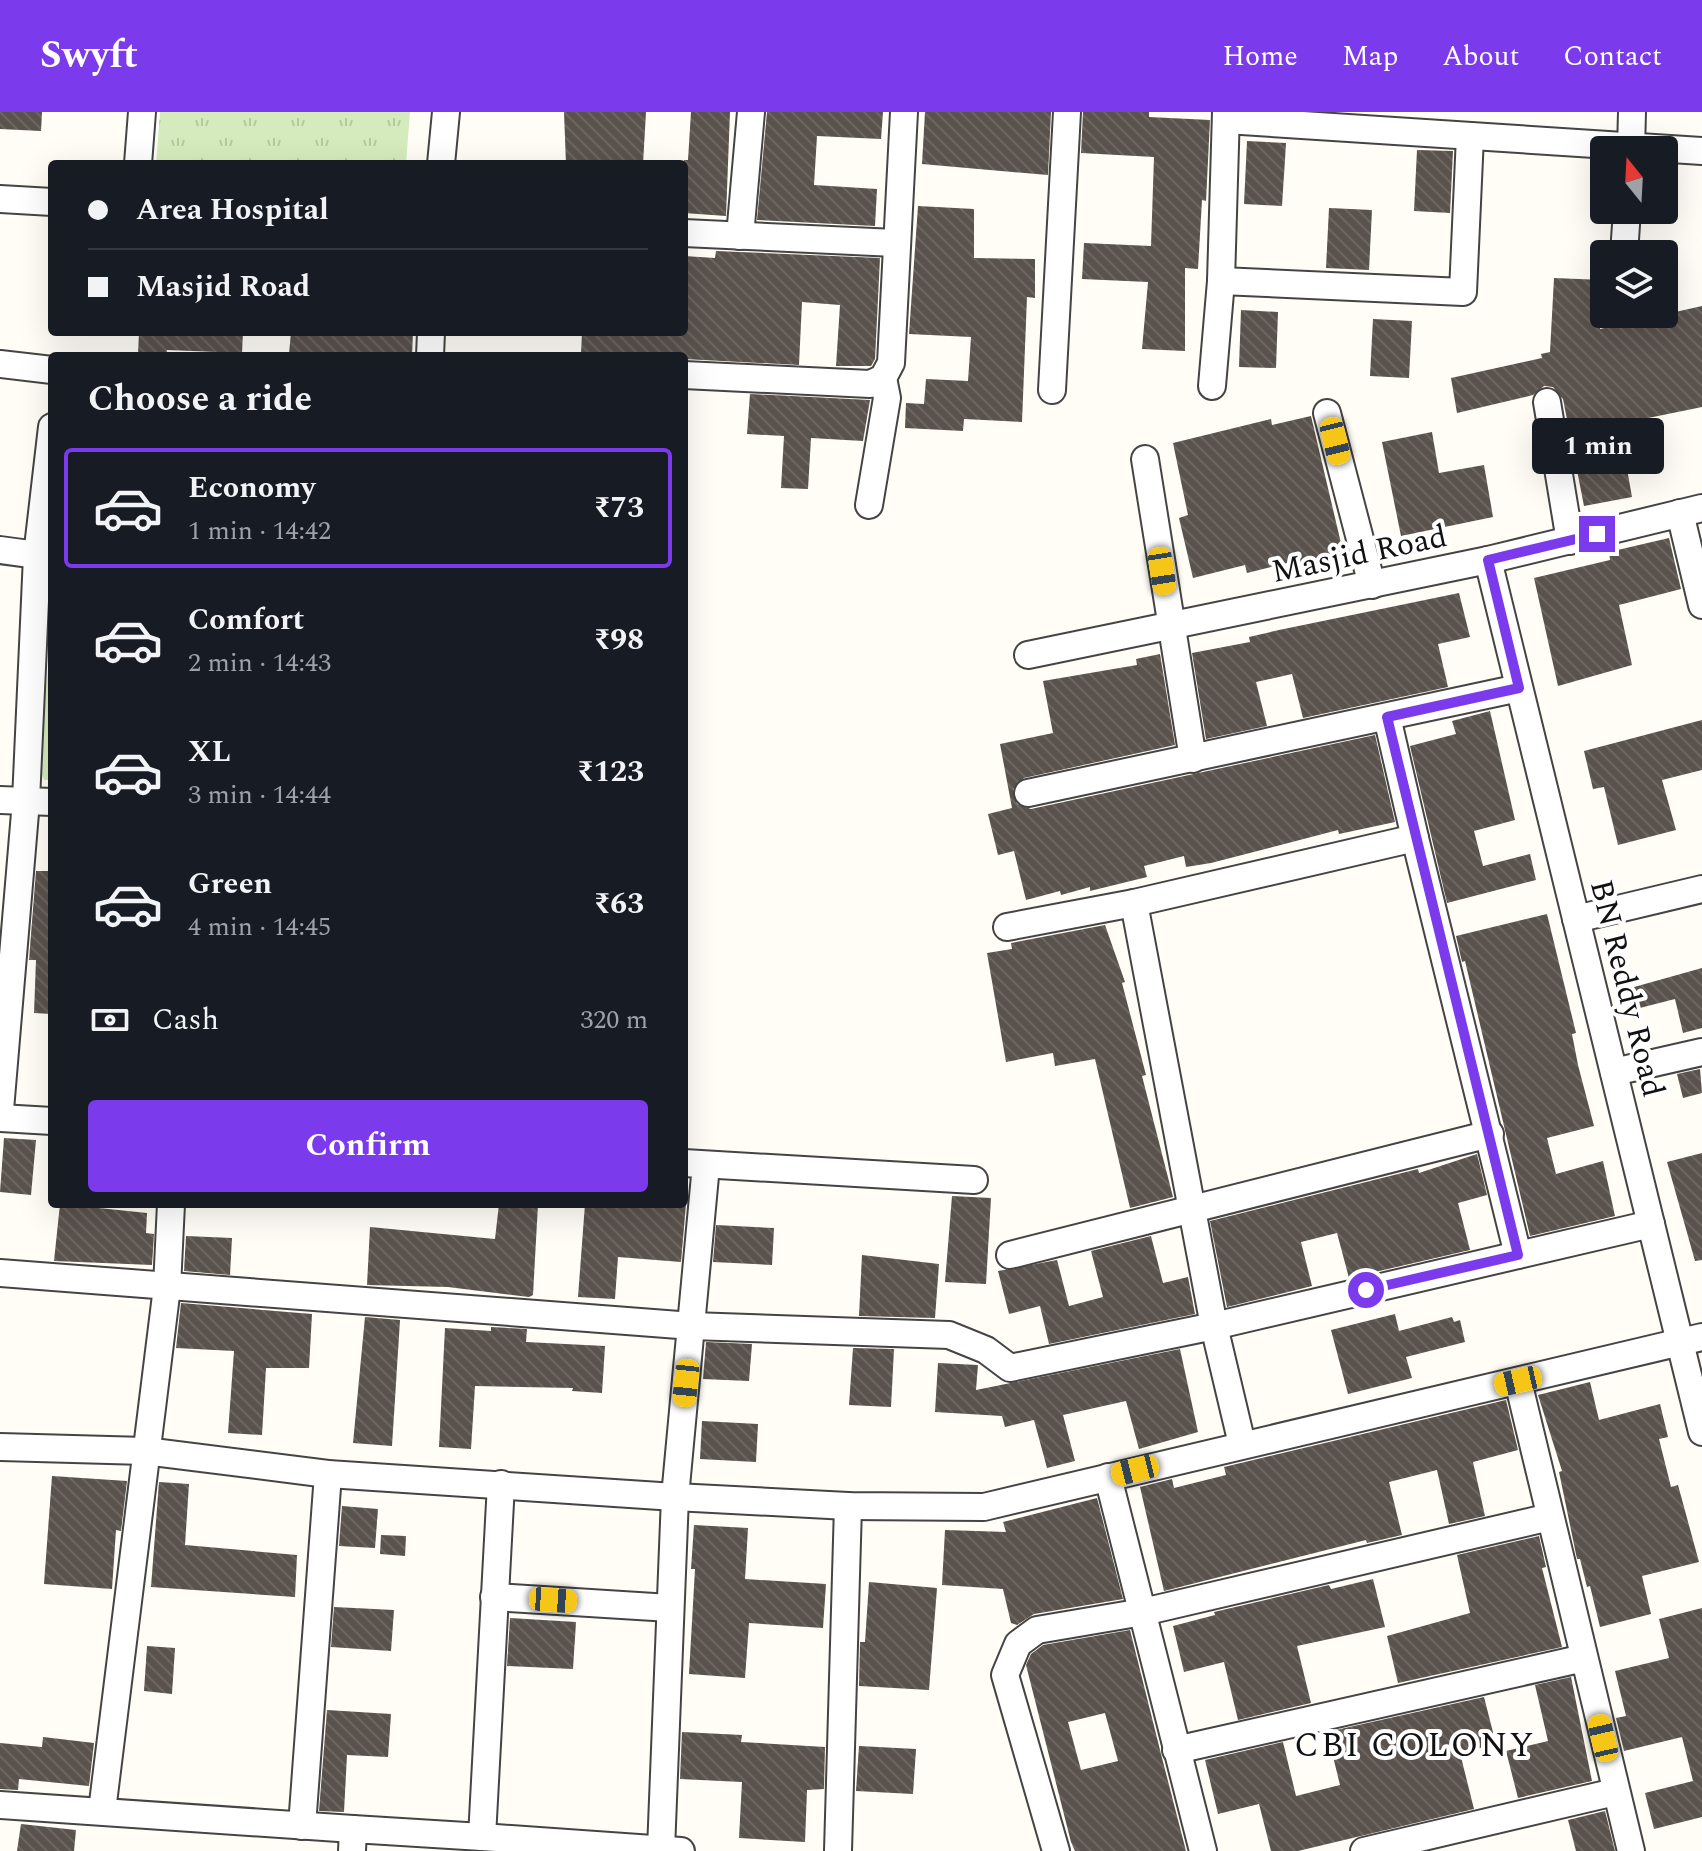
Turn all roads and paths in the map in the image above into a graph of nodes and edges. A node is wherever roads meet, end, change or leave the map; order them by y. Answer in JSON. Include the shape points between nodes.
{"nodes":[{"id":1,"x":142,"y":112,"type":"edge"},
{"id":2,"x":446,"y":112,"type":"edge"},
{"id":3,"x":751,"y":112,"type":"edge"},
{"id":4,"x":904,"y":112,"type":"edge"},
{"id":5,"x":1067,"y":112,"type":"edge"},
{"id":6,"x":1632,"y":112,"type":"edge"},
{"id":7,"x":1226,"y":116,"type":"edge"},
{"id":8,"x":1470,"y":136,"type":"junction"},
{"id":9,"x":1632,"y":136,"type":"edge"},
{"id":10,"x":1590,"y":146,"type":"edge"},
{"id":11,"x":1678,"y":150,"type":"edge"},
{"id":12,"x":1702,"y":151,"type":"edge"},
{"id":13,"x":138,"y":160,"type":"edge"},
{"id":14,"x":441,"y":160,"type":"edge"},
{"id":15,"x":0,"y":199,"type":"edge"},
{"id":16,"x":48,"y":202,"type":"edge"},
{"id":17,"x":688,"y":233,"type":"edge"},
{"id":18,"x":740,"y":236,"type":"junction"},
{"id":19,"x":895,"y":243,"type":"junction"},
{"id":20,"x":1221,"y":281,"type":"junction"},
{"id":21,"x":0,"y":364,"type":"edge"},
{"id":22,"x":48,"y":370,"type":"edge"},
{"id":23,"x":688,"y":375,"type":"edge"},
{"id":24,"x":883,"y":378,"type":"junction"},
{"id":25,"x":1212,"y":386,"type":"dead end"},
{"id":26,"x":1052,"y":390,"type":"dead end"},
{"id":27,"x":1547,"y":402,"type":"dead end"},
{"id":28,"x":1327,"y":413,"type":"dead end"},
{"id":29,"x":1145,"y":459,"type":"dead end"},
{"id":30,"x":48,"y":492,"type":"edge"},
{"id":31,"x":869,"y":505,"type":"dead end"},
{"id":32,"x":1691,"y":511,"type":"edge"},
{"id":33,"x":1570,"y":541,"type":"junction"},
{"id":34,"x":0,"y":550,"type":"edge"},
{"id":35,"x":44,"y":556,"type":"edge"},
{"id":36,"x":1488,"y":560,"type":"junction"},
{"id":37,"x":1372,"y":585,"type":"junction"},
{"id":38,"x":1702,"y":605,"type":"edge"},
{"id":39,"x":1171,"y":628,"type":"junction"},
{"id":40,"x":1028,"y":655,"type":"dead end"},
{"id":41,"x":1519,"y":688,"type":"junction"},
{"id":42,"x":1387,"y":717,"type":"junction"},
{"id":43,"x":1193,"y":759,"type":"junction"},
{"id":44,"x":1028,"y":793,"type":"dead end"},
{"id":45,"x":26,"y":801,"type":"edge"},
{"id":46,"x":1415,"y":838,"type":"junction"},
{"id":47,"x":1702,"y":889,"type":"edge"},
{"id":48,"x":1134,"y":903,"type":"junction"},
{"id":49,"x":1576,"y":919,"type":"junction"},
{"id":50,"x":1007,"y":927,"type":"dead end"},
{"id":51,"x":7,"y":952,"type":"edge"},
{"id":52,"x":1702,"y":1052,"type":"edge"},
{"id":53,"x":1614,"y":1072,"type":"junction"},
{"id":54,"x":0,"y":1110,"type":"edge"},
{"id":55,"x":0,"y":1118,"type":"edge"},
{"id":56,"x":48,"y":1121,"type":"edge"},
{"id":57,"x":1490,"y":1134,"type":"junction"},
{"id":58,"x":695,"y":1164,"type":"edge"},
{"id":59,"x":974,"y":1180,"type":"dead end"},
{"id":60,"x":171,"y":1208,"type":"edge"},
{"id":61,"x":1194,"y":1210,"type":"junction"},
{"id":62,"x":1651,"y":1224,"type":"junction"},
{"id":63,"x":1010,"y":1255,"type":"dead end"},
{"id":64,"x":1518,"y":1255,"type":"junction"},
{"id":65,"x":0,"y":1273,"type":"edge"},
{"id":66,"x":167,"y":1287,"type":"junction"},
{"id":67,"x":692,"y":1326,"type":"junction"},
{"id":68,"x":1214,"y":1326,"type":"junction"},
{"id":69,"x":1691,"y":1339,"type":"edge"},
{"id":70,"x":1518,"y":1381,"type":"junction"},
{"id":71,"x":1702,"y":1432,"type":"edge"},
{"id":72,"x":1242,"y":1444,"type":"junction"},
{"id":73,"x":0,"y":1447,"type":"edge"},
{"id":74,"x":145,"y":1451,"type":"junction"},
{"id":75,"x":328,"y":1474,"type":"junction"},
{"id":76,"x":1108,"y":1477,"type":"junction"},
{"id":77,"x":501,"y":1484,"type":"junction"},
{"id":78,"x":675,"y":1497,"type":"junction"},
{"id":79,"x":848,"y":1506,"type":"junction"},
{"id":80,"x":1550,"y":1517,"type":"junction"},
{"id":81,"x":494,"y":1597,"type":"junction"},
{"id":82,"x":670,"y":1608,"type":"junction"},
{"id":83,"x":1143,"y":1612,"type":"junction"},
{"id":84,"x":1584,"y":1658,"type":"junction"},
{"id":85,"x":1176,"y":1750,"type":"junction"},
{"id":86,"x":1615,"y":1792,"type":"junction"},
{"id":87,"x":0,"y":1805,"type":"edge"},
{"id":88,"x":102,"y":1811,"type":"junction"},
{"id":89,"x":302,"y":1826,"type":"junction"},
{"id":90,"x":482,"y":1837,"type":"junction"},
{"id":91,"x":352,"y":1840,"type":"edge"},
{"id":92,"x":528,"y":1846,"type":"edge"},
{"id":93,"x":674,"y":1851,"type":"edge"},
{"id":94,"x":838,"y":1851,"type":"edge"},
{"id":95,"x":1056,"y":1851,"type":"edge"},
{"id":96,"x":1203,"y":1851,"type":"edge"},
{"id":97,"x":1364,"y":1851,"type":"edge"},
{"id":98,"x":1631,"y":1851,"type":"edge"}],
"edges":[{"from":1,"to":13,"type":"street"},
{"from":2,"to":14,"type":"street"},
{"from":3,"to":18,"type":"street"},
{"from":4,"to":19,"type":"street"},
{"from":5,"to":26,"type":"street"},
{"from":6,"to":9,"type":"street"},
{"from":7,"to":8,"type":"street"},
{"from":7,"to":20,"type":"street"},
{"from":8,"to":10,"type":"street"},
{"from":8,"to":20,"type":"street","via":[[1463,292]]},
{"from":11,"to":12,"type":"street"},
{"from":15,"to":16,"type":"street"},
{"from":17,"to":18,"type":"street"},
{"from":18,"to":19,"type":"street"},
{"from":19,"to":24,"type":"street","via":[[891,363]]},
{"from":20,"to":25,"type":"street"},
{"from":21,"to":22,"type":"street"},
{"from":23,"to":24,"type":"street","via":[[870,384]]},
{"from":24,"to":31,"type":"street","via":[[887,398]]},
{"from":27,"to":33,"type":"street"},
{"from":28,"to":37,"type":"street"},
{"from":29,"to":39,"type":"street"},
{"from":30,"to":35,"type":"street"},
{"from":32,"to":33,"type":"street","name":"Masjid Road"},
{"from":32,"to":38,"type":"street"},
{"from":33,"to":36,"type":"street","name":"Masjid Road"},
{"from":34,"to":35,"type":"street"},
{"from":35,"to":45,"type":"street"},
{"from":36,"to":37,"type":"street","name":"Masjid Road"},
{"from":36,"to":41,"type":"street","name":"BN Reddy Road"},
{"from":37,"to":39,"type":"street","name":"Masjid Road"},
{"from":39,"to":40,"type":"street","name":"Masjid Road"},
{"from":39,"to":43,"type":"street"},
{"from":41,"to":42,"type":"street"},
{"from":41,"to":49,"type":"street","name":"BN Reddy Road"},
{"from":42,"to":43,"type":"street"},
{"from":42,"to":46,"type":"street"},
{"from":43,"to":44,"type":"street"},
{"from":45,"to":51,"type":"street"},
{"from":46,"to":48,"type":"street"},
{"from":46,"to":57,"type":"street"},
{"from":47,"to":49,"type":"street"},
{"from":48,"to":50,"type":"street"},
{"from":48,"to":61,"type":"street"},
{"from":49,"to":53,"type":"street","name":"BN Reddy Road"},
{"from":51,"to":54,"type":"street"},
{"from":52,"to":53,"type":"street"},
{"from":53,"to":62,"type":"street","name":"BN Reddy Road"},
{"from":55,"to":56,"type":"street"},
{"from":57,"to":61,"type":"street"},
{"from":57,"to":64,"type":"street"},
{"from":58,"to":59,"type":"street"},
{"from":58,"to":67,"type":"street"},
{"from":60,"to":66,"type":"street"},
{"from":61,"to":63,"type":"street"},
{"from":61,"to":68,"type":"street"},
{"from":62,"to":64,"type":"street"},
{"from":62,"to":69,"type":"street","name":"BN Reddy Road"},
{"from":64,"to":68,"type":"street"},
{"from":65,"to":66,"type":"street"},
{"from":66,"to":67,"type":"street"},
{"from":66,"to":74,"type":"street"},
{"from":67,"to":68,"type":"street","via":[[949,1335],[986,1350],[1010,1368]]},
{"from":67,"to":78,"type":"street"},
{"from":68,"to":72,"type":"street"},
{"from":69,"to":70,"type":"street"},
{"from":69,"to":71,"type":"street","name":"BN Reddy Road"},
{"from":70,"to":72,"type":"street"},
{"from":70,"to":80,"type":"street"},
{"from":72,"to":76,"type":"street"},
{"from":73,"to":74,"type":"street"},
{"from":74,"to":75,"type":"street"},
{"from":74,"to":88,"type":"street"},
{"from":75,"to":77,"type":"street"},
{"from":75,"to":89,"type":"street"},
{"from":76,"to":79,"type":"street","via":[[984,1507]]},
{"from":76,"to":83,"type":"street"},
{"from":77,"to":78,"type":"street"},
{"from":77,"to":81,"type":"street"},
{"from":78,"to":79,"type":"street"},
{"from":78,"to":82,"type":"street"},
{"from":79,"to":94,"type":"street"},
{"from":80,"to":83,"type":"street"},
{"from":80,"to":84,"type":"street"},
{"from":81,"to":82,"type":"street"},
{"from":81,"to":90,"type":"street"},
{"from":82,"to":93,"type":"street"},
{"from":83,"to":85,"type":"street"},
{"from":83,"to":95,"type":"street","via":[[1037,1630],[1018,1644],[1005,1675]]},
{"from":84,"to":85,"type":"street"},
{"from":84,"to":86,"type":"street"},
{"from":85,"to":96,"type":"street"},
{"from":86,"to":97,"type":"street"},
{"from":86,"to":98,"type":"street"},
{"from":87,"to":88,"type":"street"},
{"from":88,"to":89,"type":"street"},
{"from":89,"to":91,"type":"street"},
{"from":90,"to":91,"type":"street"},
{"from":90,"to":92,"type":"street"},
{"from":92,"to":93,"type":"street"}]}
